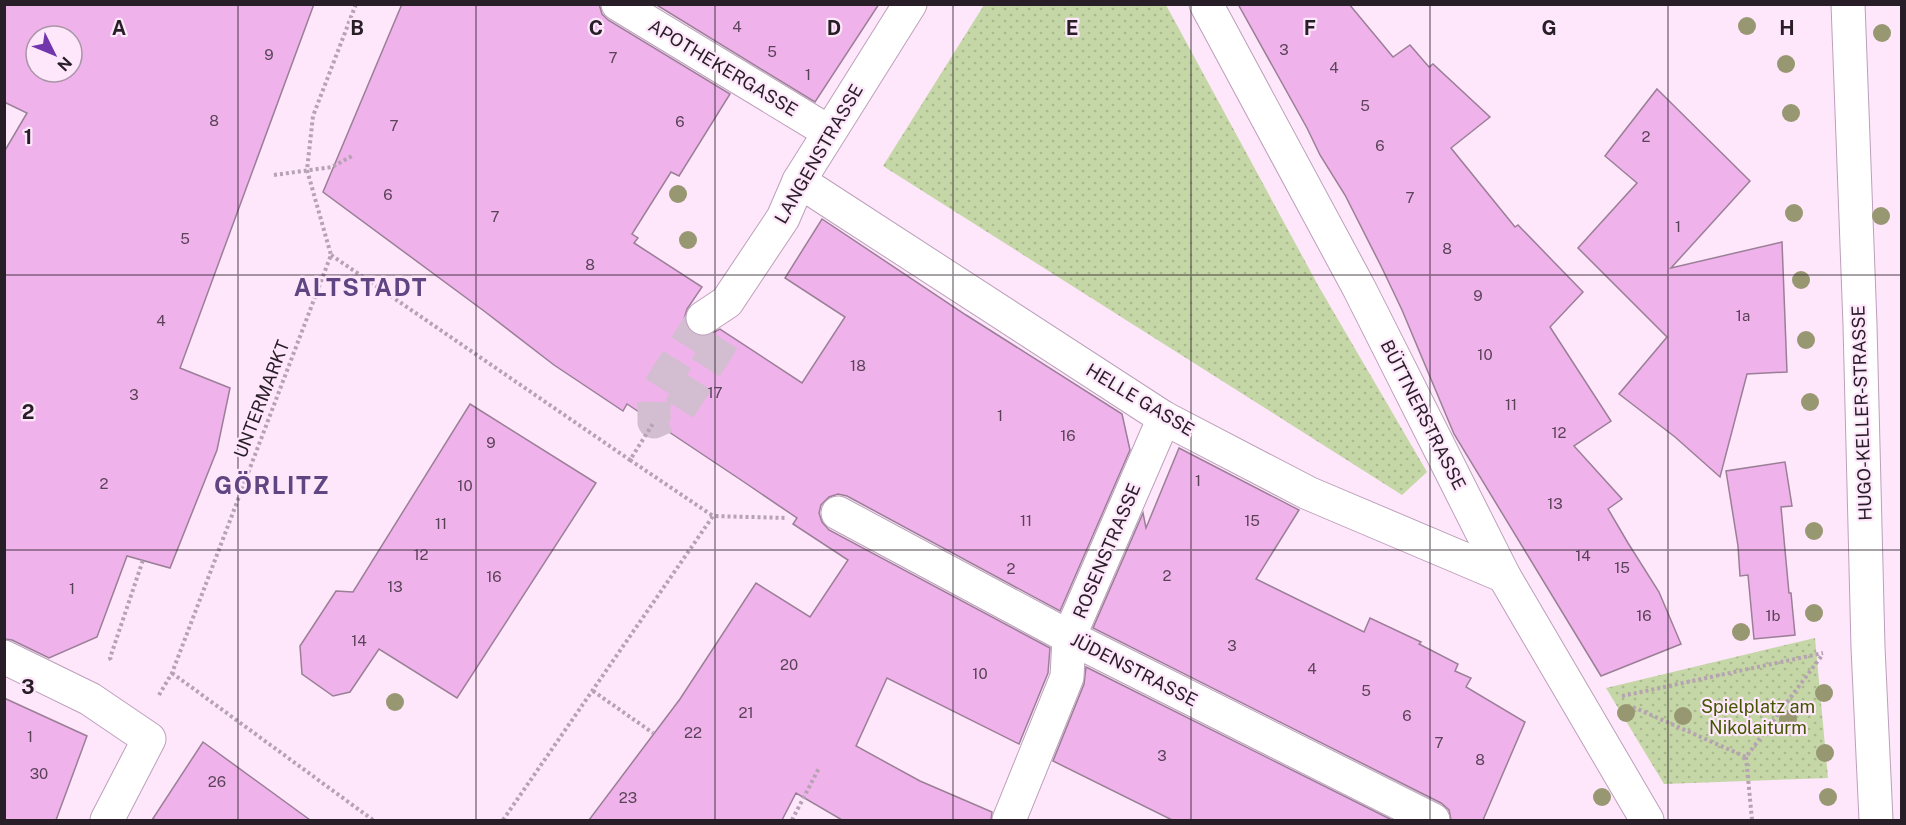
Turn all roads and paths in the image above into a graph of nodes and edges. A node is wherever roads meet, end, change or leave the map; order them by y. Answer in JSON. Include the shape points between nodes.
{"nodes":[{"id":1,"x":356,"y":4,"type":"edge"},
{"id":2,"x":618,"y":4,"type":"edge"},
{"id":3,"x":910,"y":4,"type":"edge"},
{"id":4,"x":1206,"y":4,"type":"edge"},
{"id":5,"x":1848,"y":4,"type":"edge"},
{"id":6,"x":829,"y":132,"type":"junction"},
{"id":7,"x":352,"y":156,"type":"dead end"},
{"id":8,"x":307,"y":170,"type":"junction"},
{"id":9,"x":274,"y":175,"type":"dead end"},
{"id":10,"x":799,"y":182,"type":"junction"},
{"id":11,"x":331,"y":255,"type":"junction"},
{"id":12,"x":719,"y":318,"type":"tunnel mouth"},
{"id":13,"x":1164,"y":418,"type":"junction"},
{"id":14,"x":654,"y":422,"type":"dead end"},
{"id":15,"x":630,"y":460,"type":"junction"},
{"id":16,"x":838,"y":513,"type":"dead end"},
{"id":17,"x":713,"y":516,"type":"junction"},
{"id":18,"x":787,"y":518,"type":"dead end"},
{"id":19,"x":143,"y":560,"type":"dead end"},
{"id":20,"x":1504,"y":576,"type":"junction"},
{"id":21,"x":1069,"y":638,"type":"junction"},
{"id":22,"x":4,"y":657,"type":"edge"},
{"id":23,"x":117,"y":666,"type":"dead end"},
{"id":24,"x":172,"y":673,"type":"junction"},
{"id":25,"x":593,"y":691,"type":"junction"},
{"id":26,"x":1597,"y":704,"type":"junction"},
{"id":27,"x":133,"y":727,"type":"junction"},
{"id":28,"x":653,"y":733,"type":"dead end"},
{"id":29,"x":1746,"y":758,"type":"junction"},
{"id":30,"x":819,"y":768,"type":"dead end"},
{"id":31,"x":107,"y":820,"type":"edge"},
{"id":32,"x":373,"y":820,"type":"edge"},
{"id":33,"x":503,"y":820,"type":"edge"},
{"id":34,"x":792,"y":820,"type":"edge"},
{"id":35,"x":1009,"y":820,"type":"edge"},
{"id":36,"x":1433,"y":820,"type":"edge"},
{"id":37,"x":1647,"y":820,"type":"edge"},
{"id":38,"x":1752,"y":820,"type":"edge"},
{"id":39,"x":1876,"y":820,"type":"edge"}],
"edges":[{"from":1,"to":8,"type":"path","via":[[313,116]]},
{"from":2,"to":6,"type":"street","name":"APOTHEKERGASSE"},
{"from":3,"to":6,"type":"street","name":"LANGENSTRASSE"},
{"from":4,"to":20,"type":"street","name":"BÜTTNERSTRASSE","via":[[1359,288]]},
{"from":5,"to":39,"type":"street","name":"HUGO-KELLER-STRASSE"},
{"from":6,"to":10,"type":"street","name":"LANGENSTRASSE"},
{"from":7,"to":8,"type":"path","via":[[339,165]]},
{"from":8,"to":9,"type":"path"},
{"from":8,"to":11,"type":"path"},
{"from":10,"to":12,"type":"street","name":"LANGENSTRASSE","via":[[783,218]]},
{"from":10,"to":13,"type":"street","name":"HELLE GASSE"},
{"from":11,"to":15,"type":"path"},
{"from":11,"to":24,"type":"path","name":"UNTERMARKT"},
{"from":13,"to":20,"type":"street","name":"HELLE GASSE","via":[[1308,493]]},
{"from":13,"to":21,"type":"street","name":"ROSENSTRASSE"},
{"from":14,"to":15,"type":"path"},
{"from":15,"to":17,"type":"path"},
{"from":16,"to":21,"type":"street","name":"JÜDENSTRASSE"},
{"from":17,"to":18,"type":"path"},
{"from":17,"to":25,"type":"path"},
{"from":19,"to":23,"type":"path","via":[[110,658]]},
{"from":20,"to":26,"type":"street","name":"BÜTTNERSTRASSE"},
{"from":21,"to":35,"type":"street","name":"ROSENSTRASSE","via":[[1067,677]]},
{"from":21,"to":36,"type":"street","name":"JÜDENSTRASSE"},
{"from":22,"to":27,"type":"street","via":[[90,699]]},
{"from":24,"to":27,"type":"path","name":"UNTERMARKT","via":[[153,705]]},
{"from":24,"to":32,"type":"path"},
{"from":25,"to":28,"type":"path"},
{"from":25,"to":33,"type":"path"},
{"from":26,"to":29,"type":"path"},
{"from":26,"to":29,"type":"path","via":[[1824,653]]},
{"from":26,"to":37,"type":"street","name":"BÜTTNERSTRASSE"},
{"from":27,"to":31,"type":"street","via":[[149,739]]},
{"from":29,"to":38,"type":"path"},
{"from":30,"to":34,"type":"path"}]}
